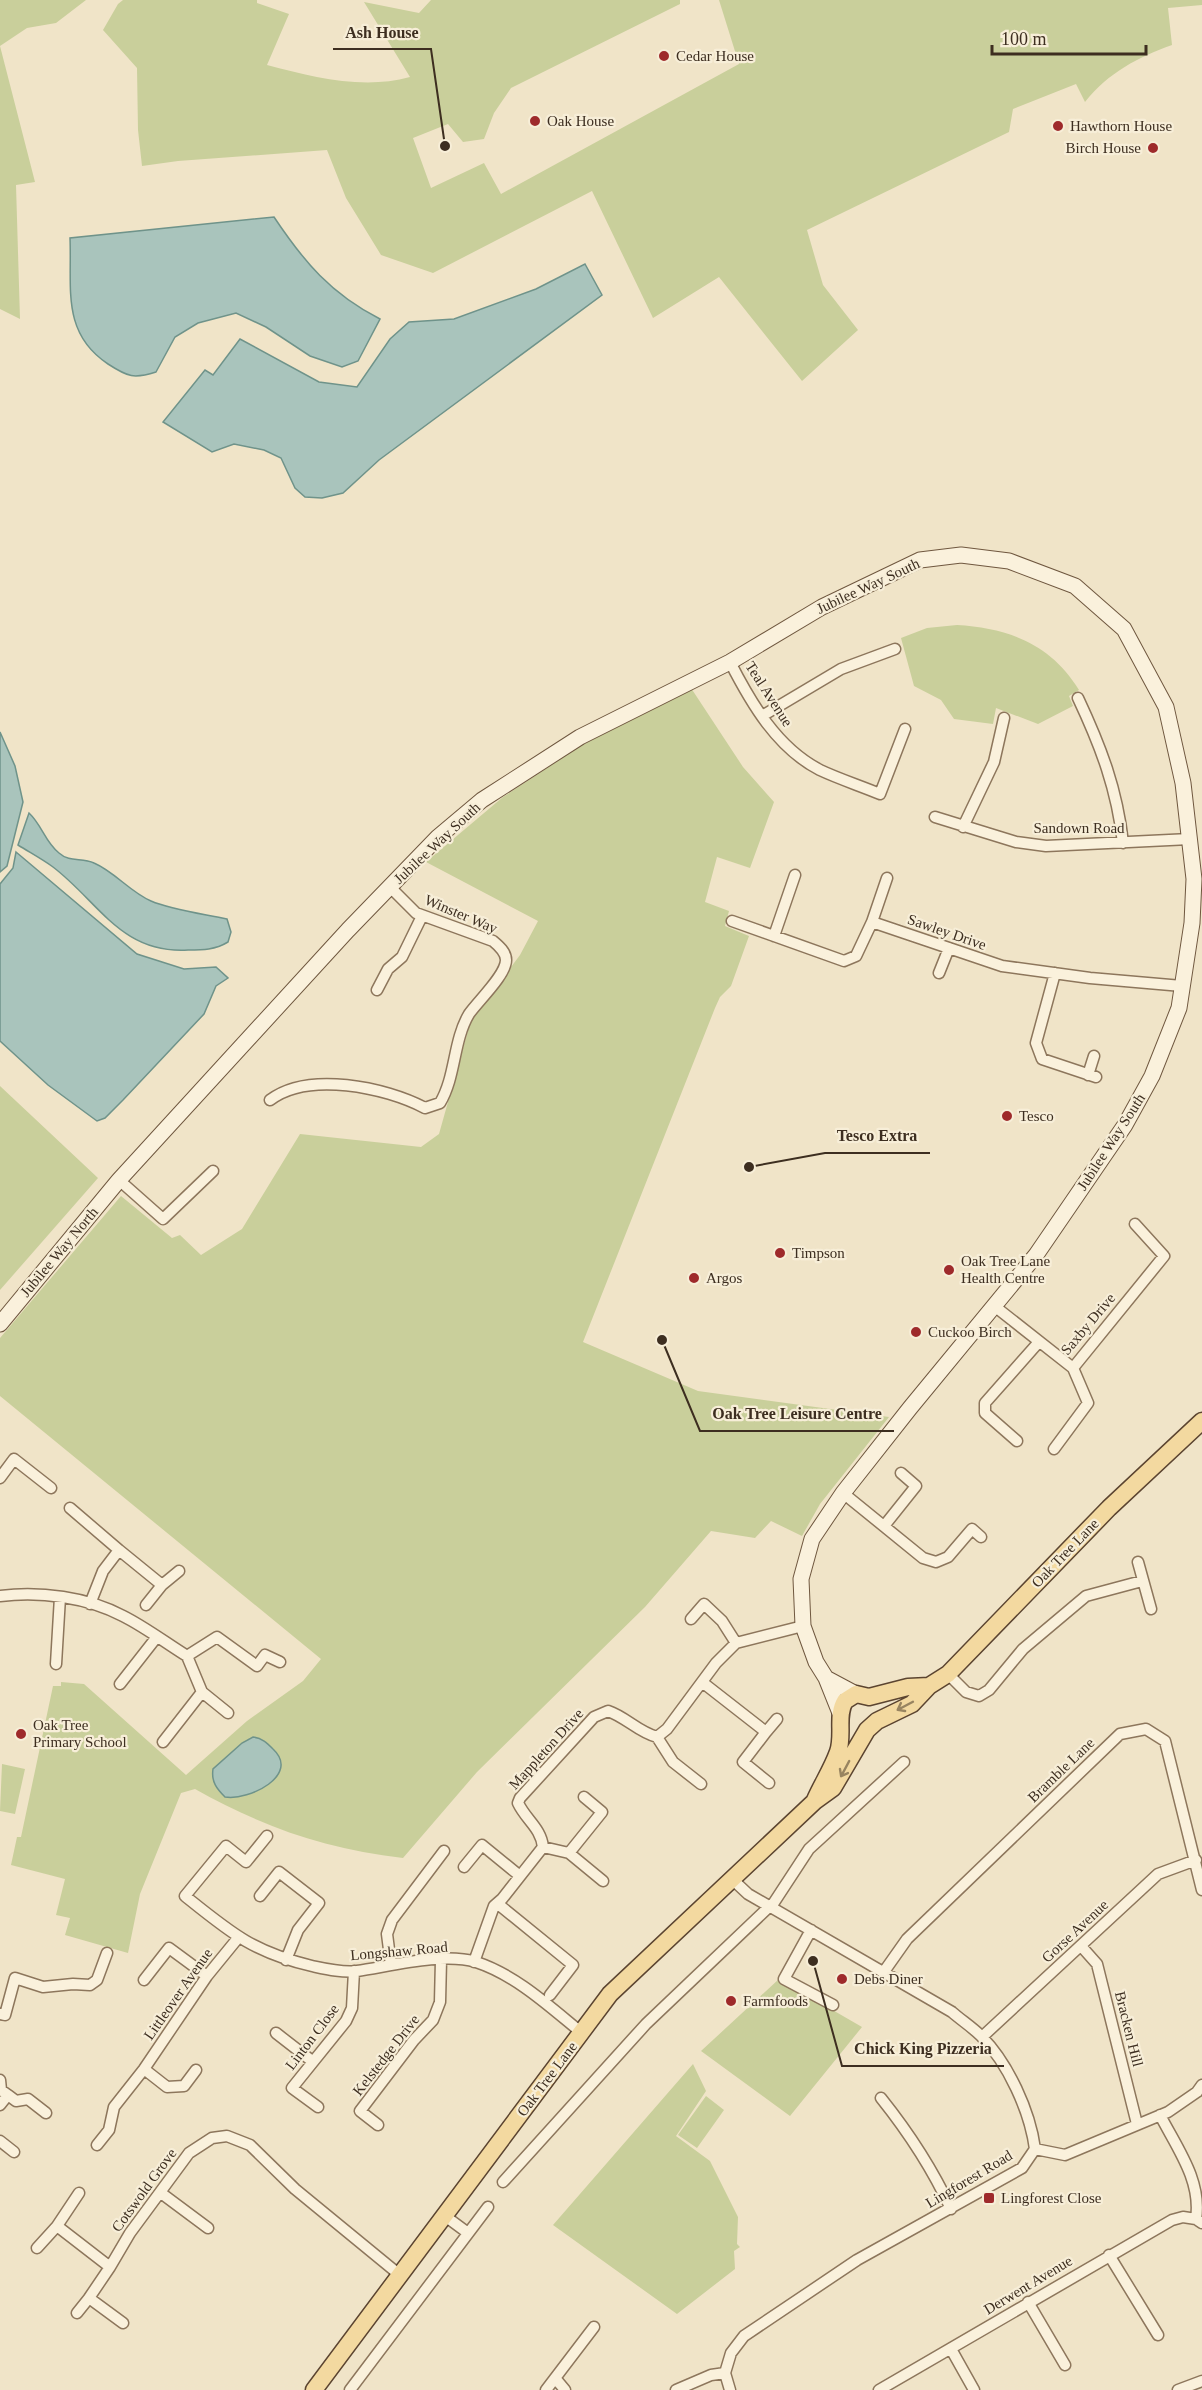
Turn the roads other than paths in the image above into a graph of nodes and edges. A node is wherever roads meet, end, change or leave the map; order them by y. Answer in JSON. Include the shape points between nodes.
{"nodes":[{"id":1,"x":895,"y":648,"type":"dead end"},
{"id":2,"x":730,"y":662,"type":"junction"},
{"id":3,"x":1078,"y":698,"type":"dead end"},
{"id":4,"x":762,"y":717,"type":"junction"},
{"id":5,"x":1004,"y":717,"type":"dead end"},
{"id":6,"x":905,"y":729,"type":"dead end"},
{"id":7,"x":936,"y":817,"type":"dead end"},
{"id":8,"x":963,"y":827,"type":"junction"},
{"id":9,"x":1190,"y":839,"type":"junction"},
{"id":10,"x":1123,"y":843,"type":"junction"},
{"id":11,"x":795,"y":875,"type":"dead end"},
{"id":12,"x":888,"y":878,"type":"dead end"},
{"id":13,"x":390,"y":887,"type":"junction"},
{"id":14,"x":422,"y":916,"type":"junction"},
{"id":15,"x":732,"y":921,"type":"dead end"},
{"id":16,"x":872,"y":922,"type":"junction"},
{"id":17,"x":774,"y":936,"type":"junction"},
{"id":18,"x":949,"y":948,"type":"junction"},
{"id":19,"x":939,"y":973,"type":"dead end"},
{"id":20,"x":1055,"y":973,"type":"junction"},
{"id":21,"x":1182,"y":986,"type":"junction"},
{"id":22,"x":377,"y":990,"type":"dead end"},
{"id":23,"x":1094,"y":1056,"type":"dead end"},
{"id":24,"x":270,"y":1100,"type":"dead end"},
{"id":25,"x":213,"y":1171,"type":"dead end"},
{"id":26,"x":119,"y":1180,"type":"junction"},
{"id":27,"x":1135,"y":1224,"type":"dead end"},
{"id":28,"x":993,"y":1305,"type":"junction"},
{"id":29,"x":0,"y":1324,"type":"edge"},
{"id":30,"x":1038,"y":1343,"type":"junction"},
{"id":31,"x":1073,"y":1368,"type":"junction"},
{"id":32,"x":1202,"y":1421,"type":"edge"},
{"id":33,"x":1017,"y":1441,"type":"dead end"},
{"id":34,"x":1054,"y":1449,"type":"dead end"},
{"id":35,"x":901,"y":1473,"type":"dead end"},
{"id":36,"x":0,"y":1478,"type":"edge"},
{"id":37,"x":51,"y":1488,"type":"dead end"},
{"id":38,"x":843,"y":1493,"type":"junction"},
{"id":39,"x":70,"y":1508,"type":"dead end"},
{"id":40,"x":884,"y":1526,"type":"junction"},
{"id":41,"x":981,"y":1537,"type":"dead end"},
{"id":42,"x":119,"y":1550,"type":"junction"},
{"id":43,"x":1138,"y":1562,"type":"dead end"},
{"id":44,"x":179,"y":1571,"type":"dead end"},
{"id":45,"x":1142,"y":1581,"type":"junction"},
{"id":46,"x":162,"y":1585,"type":"junction"},
{"id":47,"x":0,"y":1596,"type":"edge"},
{"id":48,"x":60,"y":1597,"type":"junction"},
{"id":49,"x":90,"y":1604,"type":"junction"},
{"id":50,"x":146,"y":1605,"type":"dead end"},
{"id":51,"x":1151,"y":1609,"type":"dead end"},
{"id":52,"x":691,"y":1619,"type":"dead end"},
{"id":53,"x":803,"y":1626,"type":"junction"},
{"id":54,"x":156,"y":1638,"type":"junction"},
{"id":55,"x":736,"y":1643,"type":"junction"},
{"id":56,"x":187,"y":1656,"type":"junction"},
{"id":57,"x":280,"y":1662,"type":"dead end"},
{"id":58,"x":56,"y":1664,"type":"dead end"},
{"id":59,"x":948,"y":1674,"type":"junction"},
{"id":60,"x":826,"y":1678,"type":"junction"},
{"id":61,"x":702,"y":1682,"type":"junction"},
{"id":62,"x":120,"y":1684,"type":"dead end"},
{"id":63,"x":929,"y":1686,"type":"junction"},
{"id":64,"x":202,"y":1692,"type":"junction"},
{"id":65,"x":862,"y":1695,"type":"junction"},
{"id":66,"x":228,"y":1713,"type":"dead end"},
{"id":67,"x":841,"y":1717,"type":"junction"},
{"id":68,"x":777,"y":1719,"type":"dead end"},
{"id":69,"x":872,"y":1725,"type":"junction"},
{"id":70,"x":766,"y":1732,"type":"junction"},
{"id":71,"x":657,"y":1737,"type":"junction"},
{"id":72,"x":163,"y":1742,"type":"dead end"},
{"id":73,"x":904,"y":1762,"type":"dead end"},
{"id":74,"x":769,"y":1782,"type":"dead end"},
{"id":75,"x":701,"y":1784,"type":"dead end"},
{"id":76,"x":584,"y":1797,"type":"dead end"},
{"id":77,"x":815,"y":1801,"type":"junction"},
{"id":78,"x":267,"y":1836,"type":"dead end"},
{"id":79,"x":543,"y":1847,"type":"junction"},
{"id":80,"x":444,"y":1851,"type":"dead end"},
{"id":81,"x":569,"y":1854,"type":"junction"},
{"id":82,"x":1196,"y":1860,"type":"junction"},
{"id":83,"x":464,"y":1868,"type":"dead end"},
{"id":84,"x":520,"y":1876,"type":"junction"},
{"id":85,"x":732,"y":1879,"type":"junction"},
{"id":86,"x":603,"y":1881,"type":"dead end"},
{"id":87,"x":1202,"y":1890,"type":"edge"},
{"id":88,"x":260,"y":1896,"type":"dead end"},
{"id":89,"x":498,"y":1904,"type":"junction"},
{"id":90,"x":770,"y":1907,"type":"junction"},
{"id":91,"x":811,"y":1930,"type":"junction"},
{"id":92,"x":237,"y":1938,"type":"junction"},
{"id":93,"x":1081,"y":1946,"type":"junction"},
{"id":94,"x":107,"y":1953,"type":"dead end"},
{"id":95,"x":286,"y":1960,"type":"junction"},
{"id":96,"x":441,"y":1960,"type":"junction"},
{"id":97,"x":474,"y":1962,"type":"junction"},
{"id":98,"x":391,"y":1965,"type":"junction"},
{"id":99,"x":354,"y":1971,"type":"junction"},
{"id":100,"x":883,"y":1972,"type":"junction"},
{"id":101,"x":207,"y":1976,"type":"junction"},
{"id":102,"x":144,"y":1980,"type":"dead end"},
{"id":103,"x":550,"y":1995,"type":"dead end"},
{"id":104,"x":832,"y":2005,"type":"dead end"},
{"id":105,"x":0,"y":2014,"type":"edge"},
{"id":106,"x":276,"y":2033,"type":"dead end"},
{"id":107,"x":582,"y":2033,"type":"junction"},
{"id":108,"x":982,"y":2037,"type":"junction"},
{"id":109,"x":312,"y":2061,"type":"junction"},
{"id":110,"x":144,"y":2068,"type":"junction"},
{"id":111,"x":196,"y":2070,"type":"dead end"},
{"id":112,"x":0,"y":2080,"type":"edge"},
{"id":113,"x":1202,"y":2085,"type":"edge"},
{"id":114,"x":8,"y":2095,"type":"junction"},
{"id":115,"x":881,"y":2098,"type":"dead end"},
{"id":116,"x":0,"y":2105,"type":"edge"},
{"id":117,"x":318,"y":2108,"type":"dead end"},
{"id":118,"x":46,"y":2113,"type":"dead end"},
{"id":119,"x":1160,"y":2115,"type":"junction"},
{"id":120,"x":1137,"y":2124,"type":"junction"},
{"id":121,"x":378,"y":2125,"type":"dead end"},
{"id":122,"x":0,"y":2141,"type":"edge"},
{"id":123,"x":98,"y":2145,"type":"dead end"},
{"id":124,"x":1035,"y":2149,"type":"junction"},
{"id":125,"x":14,"y":2152,"type":"dead end"},
{"id":126,"x":503,"y":2182,"type":"dead end"},
{"id":127,"x":79,"y":2193,"type":"dead end"},
{"id":128,"x":161,"y":2193,"type":"junction"},
{"id":129,"x":488,"y":2207,"type":"dead end"},
{"id":130,"x":951,"y":2208,"type":"junction"},
{"id":131,"x":445,"y":2216,"type":"junction"},
{"id":132,"x":1199,"y":2221,"type":"edge"},
{"id":133,"x":57,"y":2226,"type":"junction"},
{"id":134,"x":208,"y":2228,"type":"dead end"},
{"id":135,"x":468,"y":2233,"type":"junction"},
{"id":136,"x":37,"y":2248,"type":"dead end"},
{"id":137,"x":1109,"y":2254,"type":"junction"},
{"id":138,"x":110,"y":2267,"type":"junction"},
{"id":139,"x":401,"y":2276,"type":"junction"},
{"id":140,"x":89,"y":2298,"type":"junction"},
{"id":141,"x":1028,"y":2302,"type":"junction"},
{"id":142,"x":77,"y":2313,"type":"dead end"},
{"id":143,"x":123,"y":2323,"type":"dead end"},
{"id":144,"x":594,"y":2327,"type":"dead end"},
{"id":145,"x":1158,"y":2335,"type":"dead end"},
{"id":146,"x":951,"y":2349,"type":"junction"},
{"id":147,"x":1065,"y":2365,"type":"dead end"},
{"id":148,"x":725,"y":2373,"type":"junction"},
{"id":149,"x":555,"y":2378,"type":"junction"},
{"id":150,"x":1202,"y":2381,"type":"edge"},
{"id":151,"x":314,"y":2390,"type":"edge"},
{"id":152,"x":350,"y":2390,"type":"edge"},
{"id":153,"x":546,"y":2390,"type":"edge"},
{"id":154,"x":565,"y":2390,"type":"edge"},
{"id":155,"x":676,"y":2390,"type":"edge"},
{"id":156,"x":730,"y":2390,"type":"edge"},
{"id":157,"x":879,"y":2390,"type":"edge"},
{"id":158,"x":974,"y":2390,"type":"edge"},
{"id":159,"x":1178,"y":2390,"type":"edge"}],
"edges":[{"from":1,"to":4,"type":"street","via":[[841,669]]},
{"from":2,"to":4,"type":"street","name":"Teal Avenue"},
{"from":2,"to":9,"type":"street","name":"Jubilee Way South","via":[[822,607],[920,560],[961,555],[1009,561],[1075,585],[1124,629],[1166,707],[1184,783]]},
{"from":2,"to":13,"type":"street","name":"Jubilee Way South","via":[[580,737],[482,800],[438,837]]},
{"from":3,"to":10,"type":"street","via":[[1101,748],[1119,803]]},
{"from":4,"to":6,"type":"street","name":"Teal Avenue","via":[[796,754],[819,770],[880,794]]},
{"from":5,"to":8,"type":"street","via":[[994,762]]},
{"from":7,"to":8,"type":"street","name":"Sandown Road"},
{"from":8,"to":10,"type":"street","name":"Sandown Road","via":[[1047,846]]},
{"from":9,"to":10,"type":"street","name":"Sandown Road"},
{"from":9,"to":21,"type":"street","name":"Jubilee Way South","via":[[1193,916]]},
{"from":11,"to":17,"type":"street"},
{"from":12,"to":16,"type":"street"},
{"from":13,"to":14,"type":"street","name":"Winster Way"},
{"from":13,"to":26,"type":"street","name":"Jubilee Way South"},
{"from":14,"to":22,"type":"street","via":[[402,957],[388,969]]},
{"from":14,"to":24,"type":"street","name":"Winster Way","via":[[493,941],[506,960],[503,970],[468,1015],[440,1103],[425,1108],[383,1091],[326,1086],[292,1088]]},
{"from":15,"to":17,"type":"street"},
{"from":16,"to":17,"type":"street","via":[[856,956],[843,961]]},
{"from":16,"to":18,"type":"street","name":"Sawley Drive"},
{"from":18,"to":19,"type":"street"},
{"from":18,"to":20,"type":"street","name":"Sawley Drive","via":[[1002,966]]},
{"from":20,"to":21,"type":"street","name":"Sawley Drive"},
{"from":20,"to":23,"type":"street","via":[[1036,1043],[1042,1059],[1092,1076]]},
{"from":21,"to":28,"type":"street","name":"Jubilee Way South","via":[[1179,1008],[1152,1077],[1125,1125],[1036,1255]]},
{"from":25,"to":26,"type":"street","via":[[163,1219]]},
{"from":26,"to":29,"type":"street","name":"Jubilee Way North"},
{"from":27,"to":31,"type":"street","name":"Saxby Drive","via":[[1164,1256]]},
{"from":28,"to":30,"type":"street","name":"Saxby Drive"},
{"from":28,"to":38,"type":"street","name":"Jubilee Way South"},
{"from":30,"to":31,"type":"street","name":"Saxby Drive"},
{"from":30,"to":33,"type":"street","via":[[985,1403],[985,1413]]},
{"from":31,"to":34,"type":"street","via":[[1089,1403]]},
{"from":32,"to":59,"type":"main road","name":"Oak Tree Lane","via":[[1109,1508]]},
{"from":35,"to":40,"type":"street","via":[[916,1486]]},
{"from":36,"to":37,"type":"street","via":[[14,1459]]},
{"from":38,"to":40,"type":"street"},
{"from":38,"to":53,"type":"street","name":"Jubilee Way South","via":[[812,1539],[805,1559],[800,1595]]},
{"from":39,"to":42,"type":"street"},
{"from":40,"to":41,"type":"street","via":[[923,1558],[936,1562],[948,1557],[972,1529]]},
{"from":42,"to":46,"type":"street"},
{"from":42,"to":49,"type":"street","via":[[103,1571]]},
{"from":43,"to":45,"type":"street"},
{"from":44,"to":46,"type":"street"},
{"from":45,"to":51,"type":"street"},
{"from":45,"to":59,"type":"street","via":[[1086,1596],[1023,1649],[989,1690],[979,1696],[966,1692]]},
{"from":46,"to":50,"type":"street"},
{"from":47,"to":48,"type":"street"},
{"from":48,"to":49,"type":"street"},
{"from":48,"to":58,"type":"street"},
{"from":49,"to":54,"type":"street","via":[[123,1616]]},
{"from":52,"to":55,"type":"street","via":[[704,1604],[722,1621]]},
{"from":53,"to":55,"type":"street"},
{"from":53,"to":60,"type":"street","name":"Jubilee Way South"},
{"from":54,"to":56,"type":"street"},
{"from":54,"to":62,"type":"street"},
{"from":55,"to":61,"type":"street"},
{"from":56,"to":57,"type":"street","via":[[217,1637],[256,1666],[265,1655]]},
{"from":56,"to":64,"type":"street"},
{"from":59,"to":63,"type":"main road","name":"Oak Tree Lane"},
{"from":60,"to":65,"type":"street"},
{"from":60,"to":67,"type":"street","name":"Jubilee Way South"},
{"from":61,"to":70,"type":"street"},
{"from":61,"to":71,"type":"street"},
{"from":63,"to":65,"type":"main road","name":"Oak Tree Lane"},
{"from":63,"to":69,"type":"main road","name":"Oak Tree Lane","one_way":true,"via":[[912,1704]]},
{"from":64,"to":66,"type":"street"},
{"from":64,"to":72,"type":"street"},
{"from":65,"to":67,"type":"main road","via":[[845,1701]]},
{"from":65,"to":69,"type":"main road","via":[[876,1704]]},
{"from":67,"to":69,"type":"main road","via":[[849,1729]]},
{"from":67,"to":77,"type":"main road","name":"Oak Tree Lane","via":[[838,1752]]},
{"from":68,"to":70,"type":"street"},
{"from":69,"to":77,"type":"main road","name":"Oak Tree Lane","one_way":true,"via":[[833,1788]]},
{"from":70,"to":74,"type":"street","via":[[743,1762]]},
{"from":71,"to":75,"type":"street","via":[[673,1762]]},
{"from":71,"to":79,"type":"street","name":"Mappleton Drive","via":[[643,1733],[616,1714],[608,1712],[594,1718],[518,1803],[542,1834]]},
{"from":73,"to":90,"type":"street","via":[[809,1849]]},
{"from":76,"to":81,"type":"street","via":[[602,1812]]},
{"from":77,"to":85,"type":"main road","name":"Oak Tree Lane"},
{"from":78,"to":92,"type":"street","name":"Longshaw Road","via":[[246,1862],[226,1846],[185,1896]]},
{"from":79,"to":81,"type":"street"},
{"from":79,"to":84,"type":"street"},
{"from":80,"to":98,"type":"street","via":[[392,1920],[387,1934]]},
{"from":81,"to":86,"type":"street"},
{"from":82,"to":87,"type":"street","name":"Bramble Lane"},
{"from":82,"to":93,"type":"street","name":"Gorse Avenue","via":[[1158,1874]]},
{"from":82,"to":100,"type":"street","name":"Bramble Lane","via":[[1165,1741],[1146,1729],[1120,1734],[907,1939]]},
{"from":83,"to":84,"type":"street","via":[[482,1845]]},
{"from":84,"to":89,"type":"street"},
{"from":85,"to":90,"type":"street"},
{"from":85,"to":107,"type":"main road","name":"Oak Tree Lane","via":[[610,1994]]},
{"from":88,"to":95,"type":"street","via":[[279,1872],[319,1903],[298,1930]]},
{"from":89,"to":97,"type":"street"},
{"from":89,"to":103,"type":"street","via":[[573,1965]]},
{"from":90,"to":91,"type":"street"},
{"from":90,"to":126,"type":"street","via":[[645,2024]]},
{"from":91,"to":100,"type":"street"},
{"from":91,"to":104,"type":"street","via":[[784,1979]]},
{"from":92,"to":95,"type":"street","name":"Longshaw Road"},
{"from":92,"to":101,"type":"street","name":"Littleover Avenue"},
{"from":93,"to":108,"type":"street","name":"Gorse Avenue"},
{"from":93,"to":120,"type":"street","name":"Bracken Hill","via":[[1096,1964]]},
{"from":94,"to":105,"type":"street","via":[[97,1980],[90,1985],[43,1987],[15,1978],[5,2015]]},
{"from":95,"to":99,"type":"street","name":"Longshaw Road"},
{"from":96,"to":97,"type":"street","name":"Longshaw Road"},
{"from":96,"to":98,"type":"street","name":"Longshaw Road"},
{"from":96,"to":121,"type":"street","name":"Kelstedge Drive","via":[[440,2002],[433,2019],[360,2111]]},
{"from":97,"to":107,"type":"street","name":"Longshaw Road","via":[[501,1973]]},
{"from":98,"to":99,"type":"street","name":"Longshaw Road"},
{"from":99,"to":109,"type":"street","name":"Linton Close","via":[[352,2008],[346,2021]]},
{"from":100,"to":108,"type":"street","via":[[952,2012]]},
{"from":101,"to":102,"type":"street","via":[[168,1948]]},
{"from":101,"to":110,"type":"street","name":"Littleover Avenue"},
{"from":106,"to":109,"type":"street"},
{"from":107,"to":131,"type":"main road","name":"Oak Tree Lane"},
{"from":108,"to":124,"type":"street","via":[[1019,2096],[1032,2124]]},
{"from":109,"to":117,"type":"street","name":"Linton Close","via":[[292,2088]]},
{"from":110,"to":111,"type":"street","via":[[167,2087],[184,2086]]},
{"from":110,"to":123,"type":"street","name":"Littleover Avenue","via":[[114,2107],[109,2130]]},
{"from":112,"to":114,"type":"street"},
{"from":113,"to":119,"type":"street"},
{"from":114,"to":116,"type":"street"},
{"from":114,"to":118,"type":"street","via":[[15,2101],[28,2099]]},
{"from":115,"to":130,"type":"street","via":[[909,2132]]},
{"from":119,"to":120,"type":"street"},
{"from":119,"to":132,"type":"street","via":[[1199,2189]]},
{"from":120,"to":124,"type":"street","via":[[1065,2155]]},
{"from":122,"to":125,"type":"street"},
{"from":124,"to":130,"type":"street","name":"Lingforest Road","via":[[1022,2168]]},
{"from":127,"to":133,"type":"street"},
{"from":128,"to":134,"type":"street"},
{"from":128,"to":138,"type":"street","name":"Cotswold Grove"},
{"from":128,"to":139,"type":"street","name":"Cotswold Grove","via":[[199,2145],[227,2136],[250,2145],[295,2189]]},
{"from":129,"to":135,"type":"street"},
{"from":130,"to":148,"type":"street","name":"Lingforest Road","via":[[857,2260],[744,2336],[731,2353]]},
{"from":131,"to":135,"type":"street"},
{"from":131,"to":139,"type":"main road","name":"Oak Tree Lane"},
{"from":132,"to":137,"type":"street","name":"Derwent Avenue","via":[[1183,2217],[1172,2220]]},
{"from":133,"to":136,"type":"street"},
{"from":133,"to":138,"type":"street"},
{"from":135,"to":152,"type":"street"},
{"from":137,"to":141,"type":"street","name":"Derwent Avenue"},
{"from":137,"to":145,"type":"street"},
{"from":138,"to":140,"type":"street","name":"Cotswold Grove"},
{"from":139,"to":151,"type":"main road","name":"Oak Tree Lane"},
{"from":140,"to":142,"type":"street","name":"Cotswold Grove"},
{"from":140,"to":143,"type":"street"},
{"from":141,"to":146,"type":"street","name":"Derwent Avenue"},
{"from":141,"to":147,"type":"street"},
{"from":144,"to":149,"type":"street"},
{"from":146,"to":157,"type":"street","name":"Derwent Avenue"},
{"from":146,"to":158,"type":"street"},
{"from":148,"to":155,"type":"street"},
{"from":148,"to":156,"type":"street"},
{"from":149,"to":153,"type":"street"},
{"from":149,"to":154,"type":"street"},
{"from":150,"to":159,"type":"street"}]}
